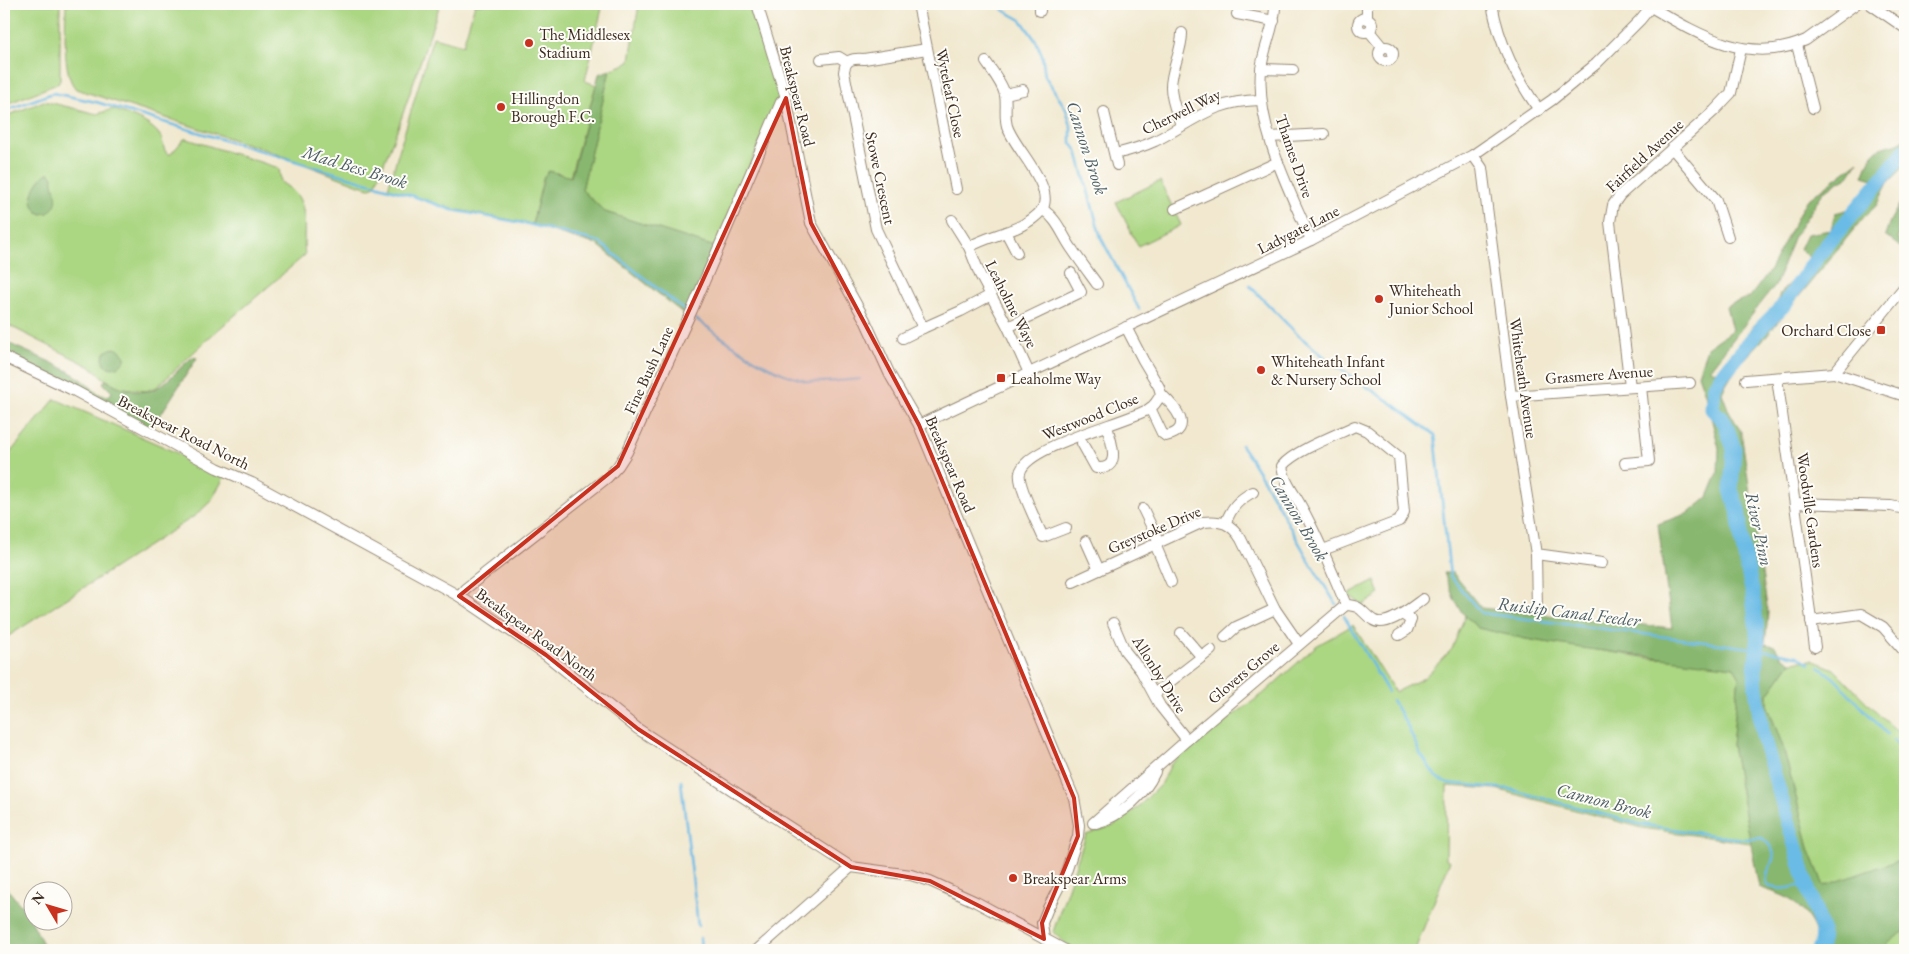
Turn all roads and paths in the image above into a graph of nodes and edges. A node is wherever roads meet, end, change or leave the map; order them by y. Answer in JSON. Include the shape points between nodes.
{"nodes":[{"id":1,"x":757,"y":4,"type":"edge"},
{"id":2,"x":918,"y":4,"type":"edge"},
{"id":3,"x":1367,"y":4,"type":"edge"},
{"id":4,"x":1492,"y":4,"type":"edge"},
{"id":5,"x":1856,"y":4,"type":"edge"},
{"id":6,"x":1870,"y":4,"type":"edge"},
{"id":7,"x":1652,"y":5,"type":"edge"},
{"id":8,"x":1275,"y":8,"type":"dead end"},
{"id":9,"x":1236,"y":14,"type":"dead end"},
{"id":10,"x":1274,"y":21,"type":"junction"},
{"id":11,"x":1905,"y":28,"type":"edge"},
{"id":12,"x":1182,"y":33,"type":"dead end"},
{"id":13,"x":1797,"y":44,"type":"junction"},
{"id":14,"x":1382,"y":48,"type":"dead end"},
{"id":15,"x":927,"y":49,"type":"junction"},
{"id":16,"x":1742,"y":49,"type":"junction"},
{"id":17,"x":821,"y":59,"type":"dead end"},
{"id":18,"x":847,"y":62,"type":"junction"},
{"id":19,"x":986,"y":62,"type":"dead end"},
{"id":20,"x":1261,"y":69,"type":"junction"},
{"id":21,"x":1293,"y":70,"type":"dead end"},
{"id":22,"x":1023,"y":90,"type":"dead end"},
{"id":23,"x":1005,"y":94,"type":"junction"},
{"id":24,"x":786,"y":98,"type":"junction"},
{"id":25,"x":1260,"y":100,"type":"junction"},
{"id":26,"x":1813,"y":108,"type":"dead end"},
{"id":27,"x":1539,"y":110,"type":"junction"},
{"id":28,"x":1104,"y":112,"type":"dead end"},
{"id":29,"x":1181,"y":125,"type":"junction"},
{"id":30,"x":1324,"y":134,"type":"dead end"},
{"id":31,"x":1270,"y":137,"type":"junction"},
{"id":32,"x":1672,"y":148,"type":"junction"},
{"id":33,"x":1114,"y":154,"type":"junction"},
{"id":34,"x":1473,"y":155,"type":"junction"},
{"id":35,"x":1278,"y":162,"type":"junction"},
{"id":36,"x":1117,"y":165,"type":"dead end"},
{"id":37,"x":956,"y":188,"type":"dead end"},
{"id":38,"x":1042,"y":209,"type":"junction"},
{"id":39,"x":1175,"y":209,"type":"dead end"},
{"id":40,"x":952,"y":220,"type":"dead end"},
{"id":41,"x":1006,"y":232,"type":"junction"},
{"id":42,"x":1728,"y":237,"type":"dead end"},
{"id":43,"x":1311,"y":240,"type":"junction"},
{"id":44,"x":970,"y":247,"type":"junction"},
{"id":45,"x":1017,"y":252,"type":"dead end"},
{"id":46,"x":1071,"y":273,"type":"dead end"},
{"id":47,"x":1097,"y":284,"type":"dead end"},
{"id":48,"x":1905,"y":286,"type":"edge"},
{"id":49,"x":991,"y":295,"type":"junction"},
{"id":50,"x":1008,"y":327,"type":"junction"},
{"id":51,"x":1126,"y":327,"type":"junction"},
{"id":52,"x":922,"y":328,"type":"junction"},
{"id":53,"x":904,"y":338,"type":"dead end"},
{"id":54,"x":4,"y":357,"type":"edge"},
{"id":55,"x":1029,"y":373,"type":"junction"},
{"id":56,"x":1834,"y":373,"type":"junction"},
{"id":57,"x":1777,"y":378,"type":"junction"},
{"id":58,"x":1746,"y":380,"type":"dead end"},
{"id":59,"x":1690,"y":383,"type":"dead end"},
{"id":60,"x":1641,"y":386,"type":"junction"},
{"id":61,"x":1630,"y":387,"type":"junction"},
{"id":62,"x":1161,"y":394,"type":"junction"},
{"id":63,"x":1511,"y":396,"type":"junction"},
{"id":64,"x":1905,"y":396,"type":"edge"},
{"id":65,"x":1150,"y":408,"type":"junction"},
{"id":66,"x":919,"y":424,"type":"junction"},
{"id":67,"x":1107,"y":426,"type":"junction"},
{"id":68,"x":1082,"y":443,"type":"dead end"},
{"id":69,"x":1625,"y":463,"type":"dead end"},
{"id":70,"x":1252,"y":492,"type":"dead end"},
{"id":71,"x":1795,"y":502,"type":"junction"},
{"id":72,"x":1143,"y":509,"type":"dead end"},
{"id":73,"x":1905,"y":509,"type":"edge"},
{"id":74,"x":1226,"y":522,"type":"junction"},
{"id":75,"x":1066,"y":528,"type":"dead end"},
{"id":76,"x":1086,"y":541,"type":"dead end"},
{"id":77,"x":1157,"y":543,"type":"junction"},
{"id":78,"x":1323,"y":550,"type":"junction"},
{"id":79,"x":1536,"y":554,"type":"junction"},
{"id":80,"x":1602,"y":563,"type":"dead end"},
{"id":81,"x":1099,"y":570,"type":"junction"},
{"id":82,"x":1073,"y":582,"type":"dead end"},
{"id":83,"x":1171,"y":582,"type":"dead end"},
{"id":84,"x":459,"y":596,"type":"junction"},
{"id":85,"x":1423,"y":599,"type":"dead end"},
{"id":86,"x":1346,"y":605,"type":"junction"},
{"id":87,"x":1275,"y":608,"type":"junction"},
{"id":88,"x":1537,"y":609,"type":"dead end"},
{"id":89,"x":1402,"y":614,"type":"junction"},
{"id":90,"x":1811,"y":621,"type":"junction"},
{"id":91,"x":1113,"y":623,"type":"dead end"},
{"id":92,"x":1181,"y":633,"type":"dead end"},
{"id":93,"x":1225,"y":636,"type":"dead end"},
{"id":94,"x":1398,"y":636,"type":"dead end"},
{"id":95,"x":1299,"y":644,"type":"junction"},
{"id":96,"x":1815,"y":647,"type":"dead end"},
{"id":97,"x":1211,"y":650,"type":"dead end"},
{"id":98,"x":1905,"y":652,"type":"edge"},
{"id":99,"x":1202,"y":657,"type":"junction"},
{"id":100,"x":1154,"y":694,"type":"junction"},
{"id":101,"x":1186,"y":740,"type":"junction"},
{"id":102,"x":1079,"y":825,"type":"junction"},
{"id":103,"x":851,"y":867,"type":"junction"},
{"id":104,"x":1044,"y":939,"type":"junction"},
{"id":105,"x":757,"y":950,"type":"edge"},
{"id":106,"x":1064,"y":950,"type":"edge"}],
"edges":[{"from":1,"to":24,"type":"street","name":"Breakspear Road"},
{"from":2,"to":15,"type":"street","name":"Wyteleaf Close"},
{"from":3,"to":14,"type":"street","via":[[1367,19],[1360,20],[1358,26],[1363,32],[1369,31]]},
{"from":4,"to":27,"type":"street","via":[[1514,72]]},
{"from":5,"to":13,"type":"street"},
{"from":6,"to":11,"type":"street"},
{"from":7,"to":16,"type":"street","via":[[1697,33]]},
{"from":7,"to":27,"type":"street","name":"Ladygate Lane","via":[[1596,64]]},
{"from":8,"to":10,"type":"street","name":"Thames Drive"},
{"from":9,"to":10,"type":"street"},
{"from":10,"to":20,"type":"street","name":"Thames Drive"},
{"from":12,"to":29,"type":"street","via":[[1171,87]]},
{"from":13,"to":16,"type":"street","via":[[1766,51]]},
{"from":13,"to":26,"type":"street"},
{"from":15,"to":18,"type":"street","via":[[854,58]]},
{"from":15,"to":37,"type":"street","name":"Wyteleaf Close"},
{"from":16,"to":32,"type":"street","name":"Fairfield Avenue","via":[[1731,93]]},
{"from":17,"to":18,"type":"street","via":[[839,57]]},
{"from":18,"to":52,"type":"street","name":"Stowe Crescent","via":[[844,72],[876,229]]},
{"from":19,"to":23,"type":"street"},
{"from":20,"to":21,"type":"street"},
{"from":20,"to":25,"type":"street","name":"Thames Drive"},
{"from":22,"to":23,"type":"street"},
{"from":23,"to":38,"type":"street","via":[[1007,126],[1042,184],[1045,200]]},
{"from":24,"to":66,"type":"street","name":"Breakspear Road","via":[[811,223]]},
{"from":24,"to":84,"type":"street","name":"Fine Bush Lane","via":[[781,102],[692,310],[618,466]]},
{"from":25,"to":29,"type":"street","name":"Cherwell Way","via":[[1221,106]]},
{"from":25,"to":31,"type":"street","name":"Thames Drive"},
{"from":27,"to":34,"type":"street","name":"Ladygate Lane"},
{"from":28,"to":33,"type":"street"},
{"from":29,"to":33,"type":"street","name":"Cherwell Way","via":[[1155,141]]},
{"from":30,"to":31,"type":"street"},
{"from":31,"to":35,"type":"street","name":"Thames Drive"},
{"from":32,"to":42,"type":"street","via":[[1716,200]]},
{"from":32,"to":61,"type":"street","name":"Fairfield Avenue","via":[[1620,195],[1610,216]]},
{"from":33,"to":36,"type":"street"},
{"from":34,"to":43,"type":"street","name":"Ladygate Lane"},
{"from":34,"to":63,"type":"street","name":"Whiteheath Avenue","via":[[1482,168]]},
{"from":35,"to":39,"type":"street"},
{"from":35,"to":43,"type":"street","name":"Thames Drive"},
{"from":38,"to":41,"type":"street","name":"Leaholme Waye","via":[[1031,220]]},
{"from":38,"to":47,"type":"street","via":[[1055,219]]},
{"from":40,"to":44,"type":"street","name":"Leaholme Waye"},
{"from":41,"to":44,"type":"street","name":"Leaholme Waye"},
{"from":41,"to":45,"type":"street","name":"Leaholme Waye"},
{"from":43,"to":51,"type":"street","name":"Ladygate Lane"},
{"from":44,"to":49,"type":"street","name":"Leaholme Waye"},
{"from":46,"to":50,"type":"street","via":[[1081,292]]},
{"from":48,"to":56,"type":"street"},
{"from":49,"to":50,"type":"street","name":"Leaholme Waye"},
{"from":49,"to":52,"type":"street"},
{"from":50,"to":55,"type":"street","name":"Leaholme Waye"},
{"from":51,"to":55,"type":"street","name":"Ladygate Lane"},
{"from":51,"to":62,"type":"street","name":"Westwood Close"},
{"from":52,"to":53,"type":"street"},
{"from":54,"to":84,"type":"street","name":"Breakspear Road North","via":[[216,468],[261,487]]},
{"from":55,"to":66,"type":"street","name":"Ladygate Lane"},
{"from":56,"to":57,"type":"street"},
{"from":56,"to":64,"type":"street"},
{"from":57,"to":58,"type":"street"},
{"from":57,"to":71,"type":"street","name":"Woodville Gardens"},
{"from":59,"to":60,"type":"street","name":"Grasmere Avenue"},
{"from":60,"to":61,"type":"street","name":"Grasmere Avenue"},
{"from":60,"to":69,"type":"street","via":[[1649,461]]},
{"from":61,"to":63,"type":"street","name":"Grasmere Avenue"},
{"from":62,"to":65,"type":"street","name":"Westwood Close"},
{"from":62,"to":65,"type":"street","via":[[1177,410],[1180,428],[1166,436]]},
{"from":63,"to":79,"type":"street","name":"Whiteheath Avenue"},
{"from":65,"to":67,"type":"street","name":"Westwood Close"},
{"from":66,"to":102,"type":"street","name":"Breakspear Road","via":[[1071,790]]},
{"from":67,"to":68,"type":"street","via":[[1114,459],[1110,465],[1096,468]]},
{"from":67,"to":75,"type":"street","name":"Westwood Close","via":[[1060,442],[1032,458],[1020,473],[1021,484],[1043,537]]},
{"from":70,"to":74,"type":"street","via":[[1232,508]]},
{"from":71,"to":73,"type":"street"},
{"from":71,"to":90,"type":"street","name":"Woodville Gardens"},
{"from":72,"to":77,"type":"street"},
{"from":74,"to":77,"type":"street","name":"Greystoke Drive","via":[[1203,522]]},
{"from":74,"to":87,"type":"street","name":"Greystoke Drive","via":[[1241,539]]},
{"from":76,"to":81,"type":"street"},
{"from":77,"to":81,"type":"street","name":"Greystoke Drive"},
{"from":77,"to":83,"type":"street"},
{"from":78,"to":78,"type":"street","via":[[1283,476],[1282,466],[1298,453],[1356,426],[1399,457],[1404,512],[1399,522]]},
{"from":78,"to":86,"type":"street"},
{"from":79,"to":80,"type":"street"},
{"from":79,"to":88,"type":"street","name":"Whiteheath Avenue"},
{"from":81,"to":82,"type":"street","name":"Greystoke Drive"},
{"from":84,"to":103,"type":"street","name":"Breakspear Road North","via":[[546,655],[638,729]]},
{"from":85,"to":89,"type":"street"},
{"from":86,"to":89,"type":"street","via":[[1357,606],[1374,621],[1386,622]]},
{"from":86,"to":95,"type":"street","name":"Glovers Grove"},
{"from":87,"to":93,"type":"street"},
{"from":87,"to":95,"type":"street","name":"Greystoke Drive"},
{"from":89,"to":94,"type":"street","via":[[1412,620],[1407,630]]},
{"from":90,"to":96,"type":"street","name":"Woodville Gardens"},
{"from":90,"to":98,"type":"street","via":[[1861,614],[1884,627]]},
{"from":91,"to":100,"type":"street","name":"Allonby Drive","via":[[1125,651]]},
{"from":92,"to":99,"type":"street"},
{"from":95,"to":101,"type":"street","name":"Glovers Grove"},
{"from":97,"to":99,"type":"street"},
{"from":99,"to":100,"type":"street"},
{"from":100,"to":101,"type":"street","name":"Allonby Drive"},
{"from":101,"to":102,"type":"street","name":"Glovers Grove","via":[[1160,763],[1144,791],[1130,804],[1110,819]]},
{"from":102,"to":104,"type":"street","name":"Breakspear Road","via":[[1076,847],[1042,924]]},
{"from":103,"to":104,"type":"street","name":"Breakspear Road North","via":[[911,875],[930,881]]},
{"from":103,"to":105,"type":"street"},
{"from":104,"to":106,"type":"street","name":"Breakspear Road North"}]}
